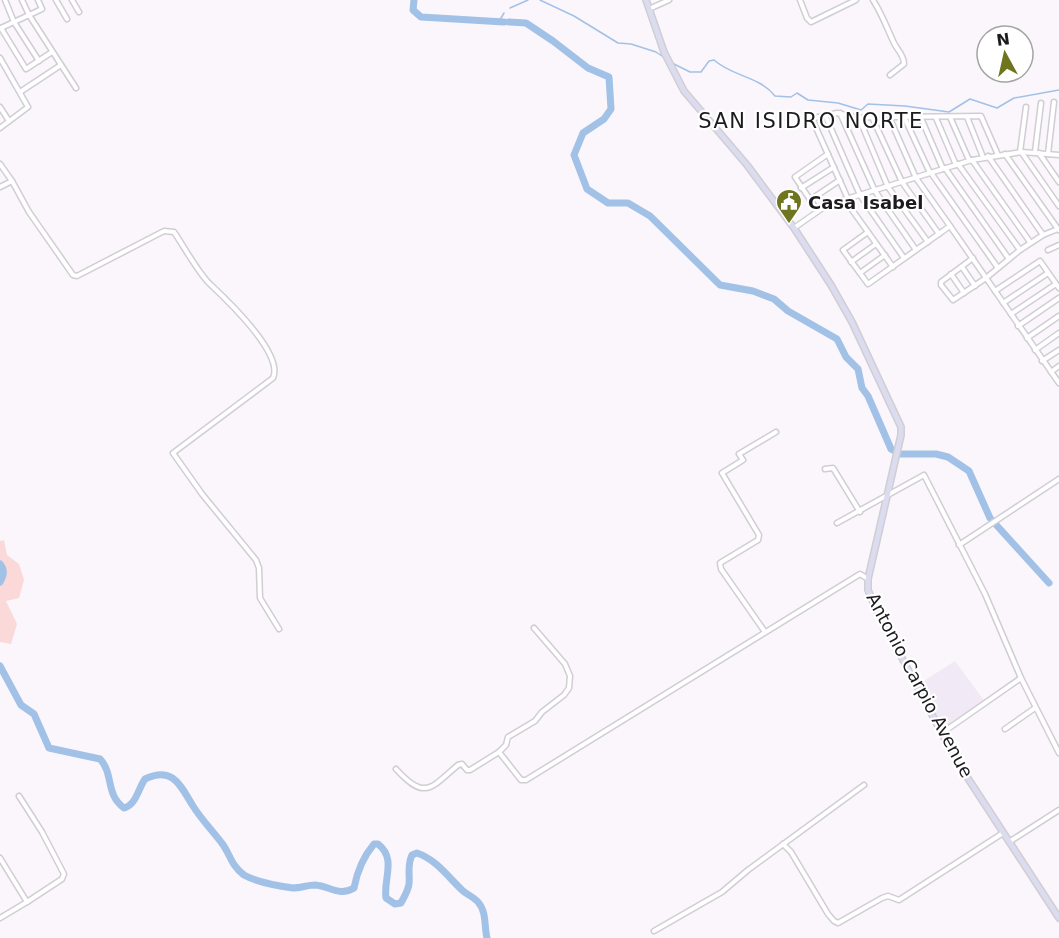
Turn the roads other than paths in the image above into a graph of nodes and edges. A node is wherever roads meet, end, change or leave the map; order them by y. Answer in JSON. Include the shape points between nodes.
{"nodes":[{"id":1,"x":5,"y":0,"type":"edge"},
{"id":2,"x":22,"y":0,"type":"edge"},
{"id":3,"x":38,"y":0,"type":"edge"},
{"id":4,"x":56,"y":0,"type":"edge"},
{"id":5,"x":72,"y":0,"type":"edge"},
{"id":6,"x":646,"y":0,"type":"edge"},
{"id":7,"x":669,"y":0,"type":"edge"},
{"id":8,"x":800,"y":0,"type":"edge"},
{"id":9,"x":856,"y":0,"type":"edge"},
{"id":10,"x":873,"y":0,"type":"edge"},
{"id":11,"x":649,"y":9,"type":"junction"},
{"id":12,"x":79,"y":12,"type":"dead end"},
{"id":13,"x":29,"y":15,"type":"junction"},
{"id":14,"x":67,"y":19,"type":"dead end"},
{"id":15,"x":14,"y":22,"type":"junction"},
{"id":16,"x":0,"y":29,"type":"edge"},
{"id":17,"x":52,"y":52,"type":"junction"},
{"id":18,"x":0,"y":58,"type":"edge"},
{"id":19,"x":39,"y":61,"type":"junction"},
{"id":20,"x":61,"y":65,"type":"junction"},
{"id":21,"x":890,"y":75,"type":"dead end"},
{"id":22,"x":76,"y":88,"type":"dead end"},
{"id":23,"x":20,"y":92,"type":"junction"},
{"id":24,"x":1054,"y":102,"type":"dead end"},
{"id":25,"x":1041,"y":103,"type":"dead end"},
{"id":26,"x":0,"y":107,"type":"edge"},
{"id":27,"x":1026,"y":107,"type":"dead end"},
{"id":28,"x":840,"y":113,"type":"junction"},
{"id":29,"x":825,"y":115,"type":"junction"},
{"id":30,"x":950,"y":117,"type":"junction"},
{"id":31,"x":967,"y":117,"type":"junction"},
{"id":32,"x":859,"y":118,"type":"junction"},
{"id":33,"x":905,"y":118,"type":"junction"},
{"id":34,"x":921,"y":118,"type":"junction"},
{"id":35,"x":936,"y":118,"type":"junction"},
{"id":36,"x":9,"y":121,"type":"junction"},
{"id":37,"x":0,"y":128,"type":"edge"},
{"id":38,"x":1021,"y":152,"type":"junction"},
{"id":39,"x":1037,"y":152,"type":"junction"},
{"id":40,"x":1005,"y":153,"type":"junction"},
{"id":41,"x":1048,"y":153,"type":"junction"},
{"id":42,"x":828,"y":154,"type":"junction"},
{"id":43,"x":998,"y":155,"type":"junction"},
{"id":44,"x":1059,"y":155,"type":"edge"},
{"id":45,"x":986,"y":157,"type":"junction"},
{"id":46,"x":971,"y":160,"type":"junction"},
{"id":47,"x":0,"y":164,"type":"edge"},
{"id":48,"x":957,"y":165,"type":"junction"},
{"id":49,"x":834,"y":167,"type":"junction"},
{"id":50,"x":944,"y":169,"type":"junction"},
{"id":51,"x":930,"y":173,"type":"junction"},
{"id":52,"x":916,"y":178,"type":"junction"},
{"id":53,"x":840,"y":180,"type":"junction"},
{"id":54,"x":12,"y":181,"type":"junction"},
{"id":55,"x":902,"y":182,"type":"junction"},
{"id":56,"x":1059,"y":182,"type":"edge"},
{"id":57,"x":0,"y":187,"type":"edge"},
{"id":58,"x":888,"y":187,"type":"junction"},
{"id":59,"x":801,"y":188,"type":"junction"},
{"id":60,"x":875,"y":191,"type":"junction"},
{"id":61,"x":861,"y":195,"type":"junction"},
{"id":62,"x":810,"y":200,"type":"junction"},
{"id":63,"x":847,"y":200,"type":"junction"},
{"id":64,"x":1059,"y":207,"type":"edge"},
{"id":65,"x":817,"y":210,"type":"junction"},
{"id":66,"x":950,"y":226,"type":"junction"},
{"id":67,"x":794,"y":228,"type":"junction"},
{"id":68,"x":1059,"y":229,"type":"edge"},
{"id":69,"x":868,"y":232,"type":"junction"},
{"id":70,"x":939,"y":234,"type":"junction"},
{"id":71,"x":1043,"y":235,"type":"junction"},
{"id":72,"x":928,"y":242,"type":"junction"},
{"id":73,"x":1030,"y":242,"type":"junction"},
{"id":74,"x":876,"y":244,"type":"junction"},
{"id":75,"x":1059,"y":245,"type":"edge"},
{"id":76,"x":916,"y":250,"type":"junction"},
{"id":77,"x":1020,"y":250,"type":"junction"},
{"id":78,"x":1048,"y":250,"type":"dead end"},
{"id":79,"x":885,"y":255,"type":"junction"},
{"id":80,"x":904,"y":258,"type":"junction"},
{"id":81,"x":973,"y":258,"type":"junction"},
{"id":82,"x":1008,"y":260,"type":"junction"},
{"id":83,"x":851,"y":262,"type":"junction"},
{"id":84,"x":893,"y":267,"type":"junction"},
{"id":85,"x":962,"y":267,"type":"junction"},
{"id":86,"x":999,"y":268,"type":"junction"},
{"id":87,"x":860,"y":273,"type":"junction"},
{"id":88,"x":1048,"y":273,"type":"junction"},
{"id":89,"x":951,"y":274,"type":"junction"},
{"id":90,"x":986,"y":278,"type":"junction"},
{"id":91,"x":975,"y":286,"type":"junction"},
{"id":92,"x":1058,"y":286,"type":"edge"},
{"id":93,"x":995,"y":291,"type":"junction"},
{"id":94,"x":964,"y":293,"type":"junction"},
{"id":95,"x":1059,"y":298,"type":"edge"},
{"id":96,"x":1003,"y":303,"type":"junction"},
{"id":97,"x":1011,"y":314,"type":"junction"},
{"id":98,"x":1059,"y":316,"type":"edge"},
{"id":99,"x":1018,"y":326,"type":"junction"},
{"id":100,"x":1059,"y":333,"type":"edge"},
{"id":101,"x":1027,"y":338,"type":"junction"},
{"id":102,"x":1035,"y":350,"type":"junction"},
{"id":103,"x":1059,"y":350,"type":"edge"},
{"id":104,"x":1042,"y":361,"type":"junction"},
{"id":105,"x":1059,"y":366,"type":"edge"},
{"id":106,"x":1051,"y":372,"type":"junction"},
{"id":107,"x":1059,"y":383,"type":"edge"},
{"id":108,"x":776,"y":432,"type":"dead end"},
{"id":109,"x":825,"y":469,"type":"dead end"},
{"id":110,"x":1059,"y":479,"type":"edge"},
{"id":111,"x":887,"y":496,"type":"junction"},
{"id":112,"x":860,"y":512,"type":"junction"},
{"id":113,"x":837,"y":523,"type":"dead end"},
{"id":114,"x":959,"y":545,"type":"junction"},
{"id":115,"x":868,"y":579,"type":"junction"},
{"id":116,"x":279,"y":628,"type":"dead end"},
{"id":117,"x":534,"y":628,"type":"dead end"},
{"id":118,"x":765,"y":632,"type":"junction"},
{"id":119,"x":1021,"y":678,"type":"junction"},
{"id":120,"x":1035,"y":708,"type":"junction"},
{"id":121,"x":1005,"y":729,"type":"dead end"},
{"id":122,"x":942,"y":733,"type":"junction"},
{"id":123,"x":499,"y":752,"type":"junction"},
{"id":124,"x":1059,"y":753,"type":"edge"},
{"id":125,"x":396,"y":769,"type":"dead end"},
{"id":126,"x":864,"y":785,"type":"dead end"},
{"id":127,"x":19,"y":796,"type":"dead end"},
{"id":128,"x":1059,"y":810,"type":"edge"},
{"id":129,"x":1003,"y":832,"type":"junction"},
{"id":130,"x":1009,"y":842,"type":"junction"},
{"id":131,"x":783,"y":844,"type":"junction"},
{"id":132,"x":1,"y":861,"type":"edge"},
{"id":133,"x":27,"y":902,"type":"junction"},
{"id":134,"x":0,"y":918,"type":"edge"},
{"id":135,"x":1059,"y":918,"type":"edge"},
{"id":136,"x":654,"y":931,"type":"dead end"}],
"edges":[{"from":1,"to":15,"type":"street"},
{"from":2,"to":13,"type":"street"},
{"from":3,"to":13,"type":"street","via":[[42,9]]},
{"from":4,"to":14,"type":"street"},
{"from":5,"to":12,"type":"street"},
{"from":6,"to":11,"type":"street","name":"Antonio Carpio Avenue"},
{"from":7,"to":11,"type":"street"},
{"from":8,"to":9,"type":"street","via":[[811,22]]},
{"from":10,"to":21,"type":"street","via":[[904,57],[904,64]]},
{"from":11,"to":67,"type":"street","name":"Antonio Carpio Avenue","via":[[664,52],[684,91]]},
{"from":13,"to":15,"type":"street"},
{"from":13,"to":17,"type":"street"},
{"from":15,"to":16,"type":"street"},
{"from":15,"to":19,"type":"street"},
{"from":16,"to":19,"type":"street","via":[[26,69]]},
{"from":17,"to":19,"type":"street"},
{"from":17,"to":20,"type":"street"},
{"from":18,"to":23,"type":"street"},
{"from":20,"to":22,"type":"street"},
{"from":20,"to":23,"type":"street"},
{"from":23,"to":36,"type":"street","via":[[28,107]]},
{"from":24,"to":41,"type":"street"},
{"from":25,"to":39,"type":"street"},
{"from":26,"to":36,"type":"street"},
{"from":27,"to":38,"type":"street"},
{"from":28,"to":29,"type":"street"},
{"from":28,"to":32,"type":"street"},
{"from":28,"to":60,"type":"street"},
{"from":29,"to":42,"type":"street","via":[[813,121]]},
{"from":29,"to":61,"type":"street"},
{"from":30,"to":31,"type":"street"},
{"from":30,"to":35,"type":"street"},
{"from":30,"to":46,"type":"street"},
{"from":31,"to":43,"type":"street","via":[[982,118]]},
{"from":31,"to":45,"type":"street"},
{"from":32,"to":55,"type":"street","via":[[873,118]]},
{"from":32,"to":58,"type":"street"},
{"from":33,"to":34,"type":"street"},
{"from":33,"to":51,"type":"street"},
{"from":33,"to":52,"type":"street","via":[[890,119]]},
{"from":34,"to":35,"type":"street"},
{"from":34,"to":50,"type":"street"},
{"from":35,"to":48,"type":"street"},
{"from":36,"to":37,"type":"street"},
{"from":38,"to":39,"type":"street"},
{"from":38,"to":40,"type":"street"},
{"from":38,"to":64,"type":"street"},
{"from":39,"to":41,"type":"street"},
{"from":39,"to":56,"type":"street"},
{"from":40,"to":43,"type":"street"},
{"from":40,"to":68,"type":"street"},
{"from":41,"to":44,"type":"street"},
{"from":42,"to":49,"type":"street"},
{"from":42,"to":59,"type":"street","via":[[796,175]]},
{"from":43,"to":45,"type":"street"},
{"from":45,"to":46,"type":"street"},
{"from":45,"to":71,"type":"street"},
{"from":46,"to":48,"type":"street"},
{"from":46,"to":73,"type":"street"},
{"from":47,"to":54,"type":"street"},
{"from":48,"to":50,"type":"street"},
{"from":48,"to":77,"type":"street"},
{"from":49,"to":53,"type":"street"},
{"from":49,"to":59,"type":"street"},
{"from":50,"to":51,"type":"street"},
{"from":50,"to":82,"type":"street"},
{"from":51,"to":52,"type":"street"},
{"from":51,"to":86,"type":"street"},
{"from":52,"to":55,"type":"street"},
{"from":52,"to":66,"type":"street"},
{"from":53,"to":62,"type":"street"},
{"from":53,"to":63,"type":"street"},
{"from":54,"to":57,"type":"street"},
{"from":54,"to":116,"type":"street","via":[[73,274],[77,276],[164,231],[174,232],[210,285],[260,338],[272,363],[273,378],[173,453],[256,560],[260,598]]},
{"from":55,"to":58,"type":"street"},
{"from":55,"to":70,"type":"street"},
{"from":58,"to":60,"type":"street"},
{"from":58,"to":72,"type":"street"},
{"from":59,"to":62,"type":"street"},
{"from":60,"to":61,"type":"street"},
{"from":60,"to":76,"type":"street"},
{"from":61,"to":63,"type":"street"},
{"from":61,"to":80,"type":"street"},
{"from":62,"to":65,"type":"street"},
{"from":63,"to":65,"type":"street"},
{"from":63,"to":69,"type":"street"},
{"from":65,"to":67,"type":"street"},
{"from":66,"to":70,"type":"street"},
{"from":66,"to":81,"type":"street"},
{"from":67,"to":111,"type":"street","name":"Antonio Carpio Avenue","via":[[852,322],[900,427]]},
{"from":68,"to":71,"type":"street"},
{"from":69,"to":74,"type":"street"},
{"from":69,"to":83,"type":"street","via":[[843,250]]},
{"from":70,"to":72,"type":"street"},
{"from":71,"to":73,"type":"street"},
{"from":72,"to":76,"type":"street"},
{"from":73,"to":77,"type":"street"},
{"from":74,"to":79,"type":"street"},
{"from":74,"to":83,"type":"street"},
{"from":75,"to":78,"type":"street"},
{"from":76,"to":80,"type":"street"},
{"from":77,"to":82,"type":"street"},
{"from":79,"to":84,"type":"street"},
{"from":79,"to":87,"type":"street"},
{"from":80,"to":84,"type":"street"},
{"from":81,"to":85,"type":"street"},
{"from":81,"to":90,"type":"street"},
{"from":82,"to":86,"type":"street"},
{"from":83,"to":87,"type":"street"},
{"from":84,"to":87,"type":"street","via":[[868,284]]},
{"from":85,"to":89,"type":"street"},
{"from":85,"to":91,"type":"street"},
{"from":86,"to":90,"type":"street"},
{"from":88,"to":92,"type":"street"},
{"from":88,"to":93,"type":"street","via":[[1040,261]]},
{"from":88,"to":96,"type":"street"},
{"from":89,"to":94,"type":"street"},
{"from":89,"to":94,"type":"street","via":[[941,285],[953,300]]},
{"from":90,"to":91,"type":"street"},
{"from":90,"to":93,"type":"street"},
{"from":91,"to":94,"type":"street"},
{"from":92,"to":97,"type":"street"},
{"from":93,"to":96,"type":"street"},
{"from":95,"to":99,"type":"street"},
{"from":96,"to":97,"type":"street"},
{"from":97,"to":99,"type":"street"},
{"from":98,"to":101,"type":"street"},
{"from":99,"to":101,"type":"street"},
{"from":100,"to":102,"type":"street"},
{"from":101,"to":102,"type":"street"},
{"from":102,"to":104,"type":"street"},
{"from":103,"to":104,"type":"street"},
{"from":104,"to":106,"type":"street"},
{"from":105,"to":106,"type":"street"},
{"from":106,"to":107,"type":"street"},
{"from":108,"to":118,"type":"street","via":[[739,454],[743,460],[722,473],[759,535],[758,540],[720,563],[721,569]]},
{"from":109,"to":112,"type":"street","via":[[833,468]]},
{"from":110,"to":114,"type":"street"},
{"from":111,"to":112,"type":"street"},
{"from":111,"to":114,"type":"street","via":[[924,475]]},
{"from":111,"to":115,"type":"street","name":"Antonio Carpio Avenue"},
{"from":112,"to":113,"type":"street"},
{"from":114,"to":119,"type":"street"},
{"from":115,"to":118,"type":"street","via":[[860,574]]},
{"from":115,"to":122,"type":"street","name":"Antonio Carpio Avenue","via":[[876,609]]},
{"from":117,"to":123,"type":"street","via":[[565,664],[569,688],[535,721],[508,737]]},
{"from":118,"to":123,"type":"street","via":[[526,780],[521,780]]},
{"from":119,"to":120,"type":"street"},
{"from":119,"to":122,"type":"street"},
{"from":120,"to":121,"type":"street"},
{"from":120,"to":124,"type":"street"},
{"from":122,"to":129,"type":"street","name":"Antonio Carpio Avenue"},
{"from":123,"to":125,"type":"street","via":[[470,770],[458,765],[426,788],[410,784]]},
{"from":126,"to":131,"type":"street"},
{"from":127,"to":133,"type":"street","via":[[64,874]]},
{"from":128,"to":130,"type":"street"},
{"from":129,"to":130,"type":"street","name":"Antonio Carpio Avenue"},
{"from":129,"to":131,"type":"street","via":[[898,900],[882,898],[838,923],[828,914]]},
{"from":130,"to":135,"type":"street","name":"Antonio Carpio Avenue"},
{"from":131,"to":136,"type":"street","via":[[722,892]]},
{"from":132,"to":133,"type":"street"},
{"from":133,"to":134,"type":"street"}]}
